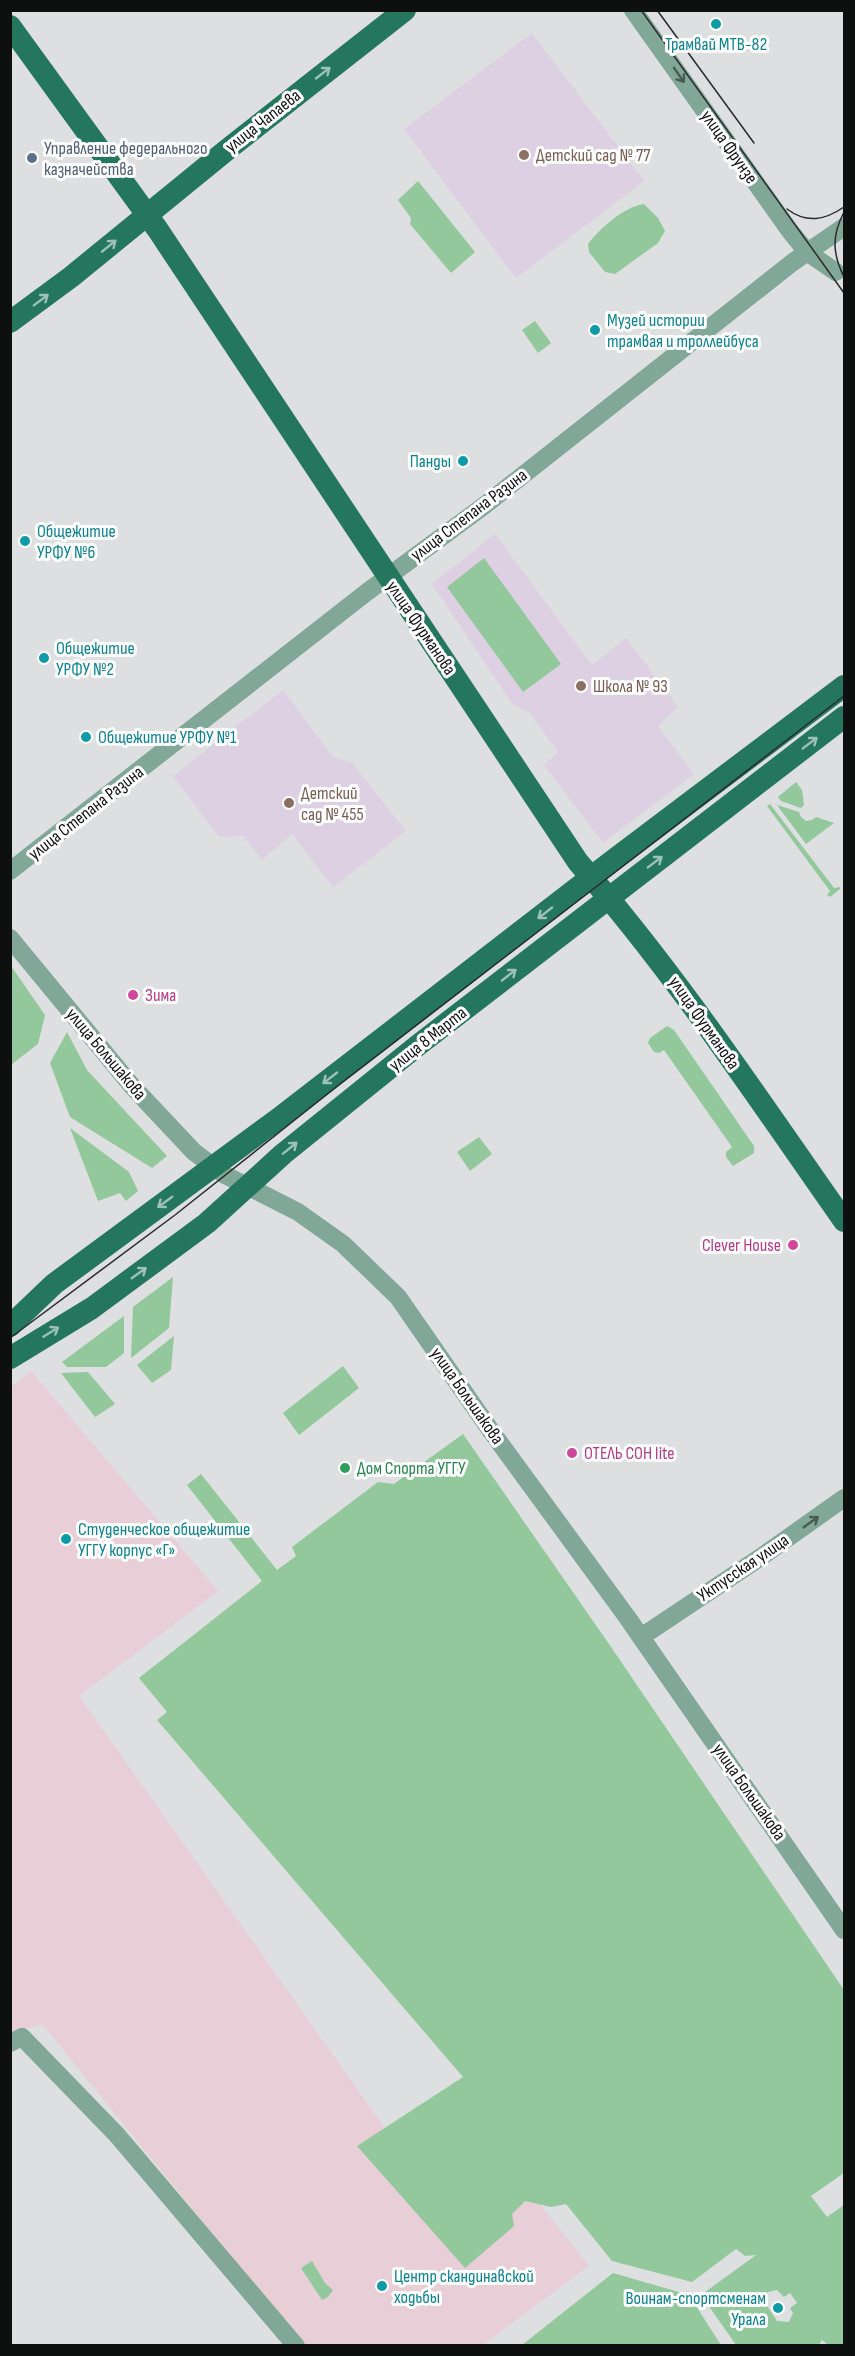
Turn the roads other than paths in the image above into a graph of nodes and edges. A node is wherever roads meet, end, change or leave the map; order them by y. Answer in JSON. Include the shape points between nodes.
{"nodes":[{"id":1,"x":405,"y":10,"type":"edge"},
{"id":2,"x":633,"y":10,"type":"edge"},
{"id":3,"x":10,"y":26,"type":"edge"},
{"id":4,"x":147,"y":216,"type":"junction"},
{"id":5,"x":844,"y":227,"type":"edge"},
{"id":6,"x":825,"y":241,"type":"junction"},
{"id":7,"x":807,"y":252,"type":"junction"},
{"id":8,"x":840,"y":278,"type":"edge"},
{"id":9,"x":10,"y":322,"type":"edge"},
{"id":10,"x":387,"y":577,"type":"junction"},
{"id":11,"x":844,"y":686,"type":"edge"},
{"id":12,"x":844,"y":717,"type":"edge"},
{"id":13,"x":10,"y":871,"type":"edge"},
{"id":14,"x":591,"y":877,"type":"junction"},
{"id":15,"x":609,"y":898,"type":"junction"},
{"id":16,"x":10,"y":938,"type":"edge"},
{"id":17,"x":212,"y":1167,"type":"junction"},
{"id":18,"x":246,"y":1187,"type":"junction"},
{"id":19,"x":844,"y":1221,"type":"edge"},
{"id":20,"x":10,"y":1326,"type":"edge"},
{"id":21,"x":10,"y":1358,"type":"edge"},
{"id":22,"x":844,"y":1498,"type":"edge"},
{"id":23,"x":641,"y":1637,"type":"junction"},
{"id":24,"x":844,"y":1930,"type":"edge"},
{"id":25,"x":10,"y":2043,"type":"edge"},
{"id":26,"x":296,"y":2346,"type":"edge"}],
"edges":[{"from":4,"to":1,"type":"main road","name":"улица Чапаева","one_way":true},
{"from":2,"to":7,"type":"street","name":"улица Фрунзе","one_way":true},
{"from":3,"to":4,"type":"main road","name":"улица Фурманова"},
{"from":9,"to":4,"type":"main road","name":"улица Чапаева","one_way":true},
{"from":4,"to":10,"type":"main road","name":"улица Фурманова"},
{"from":5,"to":6,"type":"street","name":"улица Степана Разина"},
{"from":6,"to":7,"type":"street","name":"улица Степана Разина"},
{"from":6,"to":8,"type":"street","name":"улица Фрунзе"},
{"from":7,"to":8,"type":"street","name":"улица Фрунзе"},
{"from":7,"to":10,"type":"street","name":"улица Степана Разина","via":[[485,505]]},
{"from":10,"to":13,"type":"street","name":"улица Степана Разина"},
{"from":10,"to":14,"type":"main road","name":"улица Фурманова","via":[[513,768]]},
{"from":11,"to":14,"type":"main road","name":"улица 8 Марта"},
{"from":15,"to":12,"type":"main road","name":"улица 8 Марта","one_way":true},
{"from":14,"to":15,"type":"main road","name":"улица Фурманова"},
{"from":14,"to":17,"type":"main road","name":"улица 8 Марта","one_way":true},
{"from":18,"to":15,"type":"main road","name":"улица 8 Марта","one_way":true,"via":[[417,1046]]},
{"from":15,"to":19,"type":"main road","name":"улица Фурманова","via":[[666,970]]},
{"from":16,"to":17,"type":"street","name":"улица Большакова","via":[[132,1086]]},
{"from":17,"to":18,"type":"street","name":"улица Большакова"},
{"from":17,"to":20,"type":"main road","name":"улица 8 Марта","one_way":true,"via":[[54,1284]]},
{"from":21,"to":18,"type":"main road","name":"улица 8 Марта","one_way":true,"via":[[92,1308],[207,1223]]},
{"from":18,"to":23,"type":"street","name":"улица Большакова","via":[[298,1212],[343,1244],[398,1296]]},
{"from":23,"to":22,"type":"street","name":"Уктусская улица","one_way":true},
{"from":23,"to":24,"type":"street","name":"улица Большакова"},
{"from":25,"to":26,"type":"street","via":[[22,2037],[117,2135]]}]}
